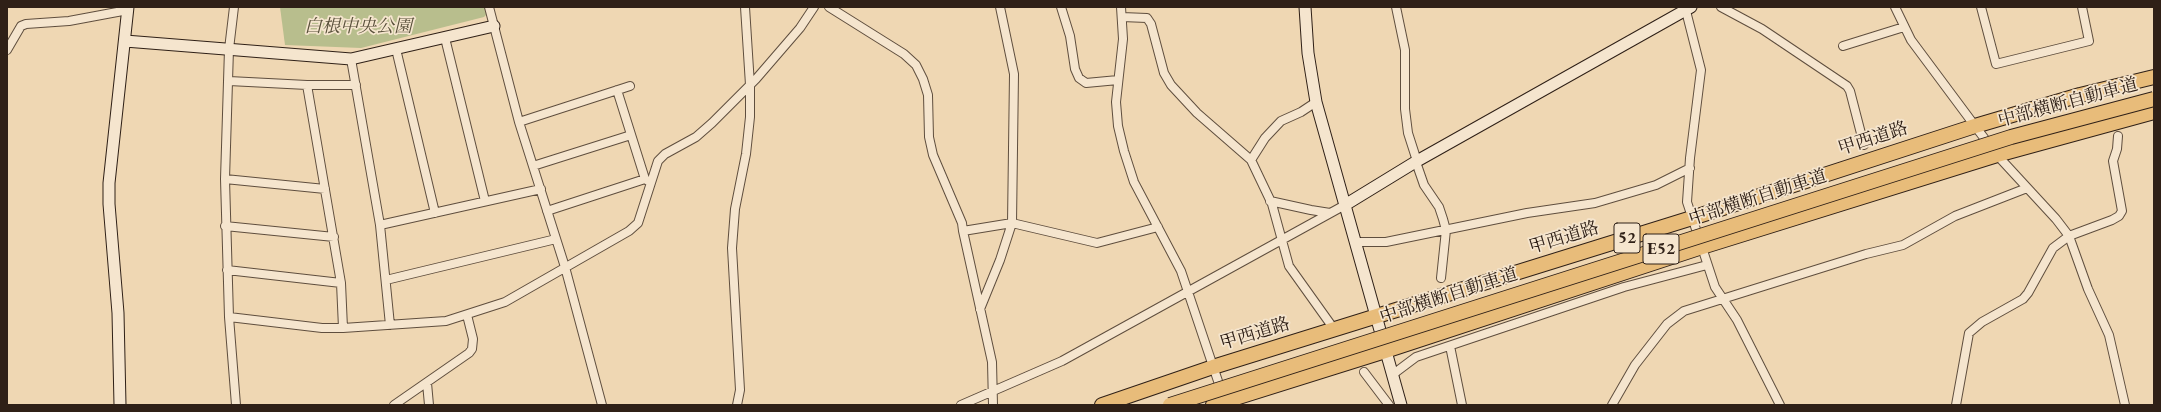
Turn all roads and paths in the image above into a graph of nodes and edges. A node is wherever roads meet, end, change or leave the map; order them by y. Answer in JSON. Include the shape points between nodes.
{"nodes":[{"id":1,"x":234,"y":7,"type":"edge"},
{"id":2,"x":490,"y":7,"type":"edge"},
{"id":3,"x":745,"y":7,"type":"edge"},
{"id":4,"x":814,"y":7,"type":"edge"},
{"id":5,"x":829,"y":7,"type":"edge"},
{"id":6,"x":1000,"y":7,"type":"edge"},
{"id":7,"x":1061,"y":7,"type":"edge"},
{"id":8,"x":1120,"y":7,"type":"edge"},
{"id":9,"x":1305,"y":7,"type":"edge"},
{"id":10,"x":1396,"y":7,"type":"edge"},
{"id":11,"x":1721,"y":7,"type":"edge"},
{"id":12,"x":1895,"y":7,"type":"edge"},
{"id":13,"x":1981,"y":7,"type":"edge"},
{"id":14,"x":2082,"y":7,"type":"edge"},
{"id":15,"x":128,"y":8,"type":"edge"},
{"id":16,"x":1687,"y":8,"type":"edge"},
{"id":17,"x":1122,"y":17,"type":"junction"},
{"id":18,"x":494,"y":26,"type":"junction"},
{"id":19,"x":1904,"y":27,"type":"junction"},
{"id":20,"x":445,"y":38,"type":"junction"},
{"id":21,"x":125,"y":41,"type":"junction"},
{"id":22,"x":1844,"y":46,"type":"dead end"},
{"id":23,"x":229,"y":49,"type":"junction"},
{"id":24,"x":396,"y":49,"type":"junction"},
{"id":25,"x":7,"y":50,"type":"edge"},
{"id":26,"x":351,"y":59,"type":"junction"},
{"id":27,"x":2154,"y":77,"type":"edge"},
{"id":28,"x":1118,"y":80,"type":"junction"},
{"id":29,"x":229,"y":81,"type":"junction"},
{"id":30,"x":307,"y":85,"type":"junction"},
{"id":31,"x":356,"y":85,"type":"junction"},
{"id":32,"x":750,"y":85,"type":"junction"},
{"id":33,"x":630,"y":86,"type":"dead end"},
{"id":34,"x":617,"y":90,"type":"junction"},
{"id":35,"x":2154,"y":100,"type":"edge"},
{"id":36,"x":1316,"y":102,"type":"junction"},
{"id":37,"x":2154,"y":105,"type":"edge"},
{"id":38,"x":2154,"y":112,"type":"edge"},
{"id":39,"x":519,"y":122,"type":"junction"},
{"id":40,"x":1975,"y":126,"type":"junction"},
{"id":41,"x":631,"y":135,"type":"junction"},
{"id":42,"x":2118,"y":136,"type":"dead end"},
{"id":43,"x":1864,"y":145,"type":"dead end"},
{"id":44,"x":1997,"y":155,"type":"junction"},
{"id":45,"x":1251,"y":160,"type":"junction"},
{"id":46,"x":1417,"y":162,"type":"junction"},
{"id":47,"x":533,"y":166,"type":"junction"},
{"id":48,"x":1690,"y":168,"type":"junction"},
{"id":49,"x":225,"y":179,"type":"junction"},
{"id":50,"x":648,"y":181,"type":"junction"},
{"id":51,"x":2027,"y":188,"type":"junction"},
{"id":52,"x":325,"y":189,"type":"junction"},
{"id":53,"x":540,"y":189,"type":"junction"},
{"id":54,"x":1270,"y":200,"type":"junction"},
{"id":55,"x":485,"y":201,"type":"junction"},
{"id":56,"x":1345,"y":205,"type":"junction"},
{"id":57,"x":547,"y":211,"type":"junction"},
{"id":58,"x":435,"y":213,"type":"junction"},
{"id":59,"x":1330,"y":213,"type":"junction"},
{"id":60,"x":1692,"y":218,"type":"junction"},
{"id":61,"x":1012,"y":223,"type":"junction"},
{"id":62,"x":225,"y":226,"type":"junction"},
{"id":63,"x":380,"y":226,"type":"junction"},
{"id":64,"x":1158,"y":227,"type":"junction"},
{"id":65,"x":1446,"y":230,"type":"junction"},
{"id":66,"x":963,"y":231,"type":"junction"},
{"id":67,"x":2069,"y":236,"type":"junction"},
{"id":68,"x":334,"y":237,"type":"junction"},
{"id":69,"x":556,"y":239,"type":"junction"},
{"id":70,"x":1282,"y":239,"type":"junction"},
{"id":71,"x":1355,"y":242,"type":"junction"},
{"id":72,"x":1702,"y":247,"type":"junction"},
{"id":73,"x":1707,"y":265,"type":"junction"},
{"id":74,"x":565,"y":267,"type":"junction"},
{"id":75,"x":227,"y":270,"type":"junction"},
{"id":76,"x":1441,"y":278,"type":"dead end"},
{"id":77,"x":386,"y":280,"type":"junction"},
{"id":78,"x":341,"y":283,"type":"junction"},
{"id":79,"x":1188,"y":292,"type":"junction"},
{"id":80,"x":1722,"y":300,"type":"junction"},
{"id":81,"x":980,"y":309,"type":"junction"},
{"id":82,"x":467,"y":315,"type":"junction"},
{"id":83,"x":229,"y":317,"type":"junction"},
{"id":84,"x":1375,"y":317,"type":"junction"},
{"id":85,"x":390,"y":325,"type":"junction"},
{"id":86,"x":343,"y":328,"type":"junction"},
{"id":87,"x":1334,"y":329,"type":"junction"},
{"id":88,"x":1450,"y":346,"type":"junction"},
{"id":89,"x":1385,"y":351,"type":"junction"},
{"id":90,"x":1213,"y":368,"type":"junction"},
{"id":91,"x":1364,"y":372,"type":"dead end"},
{"id":92,"x":1392,"y":375,"type":"junction"},
{"id":93,"x":427,"y":383,"type":"junction"},
{"id":94,"x":992,"y":393,"type":"junction"},
{"id":95,"x":1221,"y":404,"type":"edge"},
{"id":96,"x":120,"y":405,"type":"edge"},
{"id":97,"x":236,"y":405,"type":"edge"},
{"id":98,"x":394,"y":405,"type":"edge"},
{"id":99,"x":430,"y":405,"type":"edge"},
{"id":100,"x":602,"y":405,"type":"edge"},
{"id":101,"x":738,"y":405,"type":"edge"},
{"id":102,"x":961,"y":405,"type":"edge"},
{"id":103,"x":993,"y":405,"type":"edge"},
{"id":104,"x":1102,"y":405,"type":"edge"},
{"id":105,"x":1170,"y":405,"type":"edge"},
{"id":106,"x":1191,"y":405,"type":"edge"},
{"id":107,"x":1389,"y":405,"type":"edge"},
{"id":108,"x":1401,"y":405,"type":"edge"},
{"id":109,"x":1462,"y":405,"type":"edge"},
{"id":110,"x":1612,"y":405,"type":"edge"},
{"id":111,"x":1780,"y":405,"type":"edge"},
{"id":112,"x":1956,"y":405,"type":"edge"},
{"id":113,"x":2125,"y":405,"type":"edge"}],
"edges":[{"from":1,"to":23,"type":"street"},
{"from":2,"to":18,"type":"street"},
{"from":3,"to":32,"type":"street"},
{"from":4,"to":32,"type":"street","via":[[800,28]]},
{"from":5,"to":66,"type":"street","via":[[904,54],[916,65],[928,95],[929,137],[934,156]]},
{"from":6,"to":61,"type":"street","via":[[1014,74]]},
{"from":7,"to":28,"type":"street","via":[[1079,78],[1086,82]]},
{"from":8,"to":17,"type":"street"},
{"from":9,"to":36,"type":"street","via":[[1308,53]]},
{"from":10,"to":46,"type":"street","via":[[1405,50],[1405,109],[1408,133]]},
{"from":11,"to":43,"type":"street","via":[[1762,29],[1847,86]]},
{"from":12,"to":19,"type":"street"},
{"from":13,"to":14,"type":"street","via":[[1996,64],[2089,40]]},
{"from":15,"to":21,"type":"street"},
{"from":15,"to":25,"type":"street","via":[[69,21],[26,24],[21,26]]},
{"from":16,"to":46,"type":"street"},
{"from":16,"to":48,"type":"street","via":[[1701,70]]},
{"from":17,"to":28,"type":"street","via":[[1123,39]]},
{"from":17,"to":45,"type":"street","via":[[1147,18],[1170,85],[1196,113]]},
{"from":18,"to":20,"type":"street"},
{"from":18,"to":39,"type":"street"},
{"from":19,"to":22,"type":"street"},
{"from":19,"to":40,"type":"street"},
{"from":20,"to":24,"type":"street"},
{"from":20,"to":55,"type":"street"},
{"from":21,"to":23,"type":"street"},
{"from":21,"to":96,"type":"street","via":[[109,183],[118,313]]},
{"from":23,"to":26,"type":"street"},
{"from":23,"to":29,"type":"street"},
{"from":24,"to":26,"type":"street"},
{"from":24,"to":58,"type":"street"},
{"from":26,"to":31,"type":"street"},
{"from":27,"to":40,"type":"highway","name":"甲西道路","number":"52","via":[[2080,95]]},
{"from":28,"to":64,"type":"street","via":[[1118,126],[1124,151],[1134,182]]},
{"from":29,"to":30,"type":"street"},
{"from":29,"to":49,"type":"street"},
{"from":30,"to":31,"type":"street"},
{"from":30,"to":52,"type":"street"},
{"from":31,"to":63,"type":"street"},
{"from":32,"to":50,"type":"street","via":[[696,137],[665,154]]},
{"from":32,"to":101,"type":"street","via":[[746,154],[735,209],[732,248],[740,390]]},
{"from":33,"to":34,"type":"street"},
{"from":34,"to":39,"type":"street"},
{"from":34,"to":41,"type":"street"},
{"from":35,"to":105,"type":"highway","name":"中部横断自動車道","number":"E52","bridge":true,"via":[[2011,138]]},
{"from":36,"to":45,"type":"street","via":[[1281,121],[1264,138]]},
{"from":36,"to":56,"type":"street"},
{"from":37,"to":106,"type":"highway","name":"中部横断自動車道","number":"E52","via":[[2012,143]]},
{"from":38,"to":44,"type":"highway","number":"52"},
{"from":39,"to":47,"type":"street"},
{"from":40,"to":44,"type":"street"},
{"from":40,"to":60,"type":"highway","name":"甲西道路","number":"52"},
{"from":41,"to":47,"type":"street"},
{"from":41,"to":50,"type":"street"},
{"from":42,"to":67,"type":"street","via":[[2118,149],[2113,161],[2122,211],[2112,220]]},
{"from":44,"to":51,"type":"street"},
{"from":44,"to":72,"type":"highway","number":"52"},
{"from":45,"to":54,"type":"street"},
{"from":46,"to":56,"type":"street"},
{"from":46,"to":65,"type":"street","via":[[1424,185],[1439,207]]},
{"from":47,"to":53,"type":"street"},
{"from":48,"to":60,"type":"street","via":[[1687,202]]},
{"from":48,"to":65,"type":"street","via":[[1656,185],[1595,203]]},
{"from":49,"to":52,"type":"street"},
{"from":49,"to":62,"type":"street"},
{"from":50,"to":57,"type":"street"},
{"from":50,"to":74,"type":"street","via":[[643,214],[638,223],[629,231]]},
{"from":51,"to":67,"type":"street"},
{"from":51,"to":80,"type":"street","via":[[1956,216],[1902,245]]},
{"from":52,"to":68,"type":"street"},
{"from":53,"to":55,"type":"street"},
{"from":53,"to":57,"type":"street"},
{"from":54,"to":59,"type":"street"},
{"from":54,"to":70,"type":"street"},
{"from":55,"to":58,"type":"street"},
{"from":56,"to":59,"type":"street"},
{"from":56,"to":71,"type":"street"},
{"from":57,"to":69,"type":"street"},
{"from":58,"to":63,"type":"street"},
{"from":59,"to":70,"type":"street"},
{"from":60,"to":72,"type":"street"},
{"from":60,"to":84,"type":"highway","name":"甲西道路","number":"52"},
{"from":61,"to":64,"type":"street","via":[[1097,243]]},
{"from":61,"to":66,"type":"street"},
{"from":61,"to":81,"type":"street"},
{"from":62,"to":68,"type":"street"},
{"from":62,"to":75,"type":"street"},
{"from":63,"to":77,"type":"street"},
{"from":64,"to":79,"type":"street","via":[[1176,260]]},
{"from":65,"to":71,"type":"street","via":[[1386,242]]},
{"from":65,"to":76,"type":"street"},
{"from":66,"to":81,"type":"street"},
{"from":67,"to":112,"type":"street","via":[[2053,248],[2023,299],[1982,322],[1969,333]]},
{"from":67,"to":113,"type":"street","via":[[2088,289],[2109,335]]},
{"from":68,"to":78,"type":"street"},
{"from":69,"to":74,"type":"street"},
{"from":69,"to":77,"type":"street"},
{"from":70,"to":79,"type":"street"},
{"from":70,"to":87,"type":"street","via":[[1288,266]]},
{"from":71,"to":84,"type":"street"},
{"from":72,"to":73,"type":"street"},
{"from":72,"to":89,"type":"highway","number":"52"},
{"from":73,"to":80,"type":"street","via":[[1714,287]]},
{"from":73,"to":88,"type":"street","via":[[1624,287]]},
{"from":74,"to":82,"type":"street","via":[[505,302]]},
{"from":74,"to":100,"type":"street"},
{"from":75,"to":78,"type":"street"},
{"from":75,"to":83,"type":"street"},
{"from":77,"to":85,"type":"street"},
{"from":78,"to":86,"type":"street"},
{"from":79,"to":90,"type":"street"},
{"from":79,"to":94,"type":"street","via":[[1062,361]]},
{"from":80,"to":110,"type":"street","via":[[1684,312],[1667,324],[1635,365]]},
{"from":80,"to":111,"type":"street","via":[[1737,320]]},
{"from":81,"to":94,"type":"street","via":[[992,362]]},
{"from":82,"to":85,"type":"street","via":[[446,321]]},
{"from":82,"to":93,"type":"street","via":[[473,340],[472,349]]},
{"from":83,"to":86,"type":"street","via":[[322,328]]},
{"from":83,"to":97,"type":"street"},
{"from":84,"to":87,"type":"highway","name":"甲西道路","number":"52"},
{"from":84,"to":89,"type":"street"},
{"from":85,"to":86,"type":"street"},
{"from":87,"to":90,"type":"highway","name":"甲西道路","number":"52"},
{"from":88,"to":92,"type":"street","via":[[1416,357]]},
{"from":88,"to":109,"type":"street"},
{"from":89,"to":92,"type":"street"},
{"from":89,"to":95,"type":"highway","number":"52"},
{"from":90,"to":95,"type":"street"},
{"from":90,"to":104,"type":"highway","name":"甲西道路","number":"52"},
{"from":91,"to":107,"type":"street"},
{"from":92,"to":108,"type":"street"},
{"from":93,"to":98,"type":"street"},
{"from":93,"to":99,"type":"street"},
{"from":94,"to":102,"type":"street"},
{"from":94,"to":103,"type":"street"}]}
